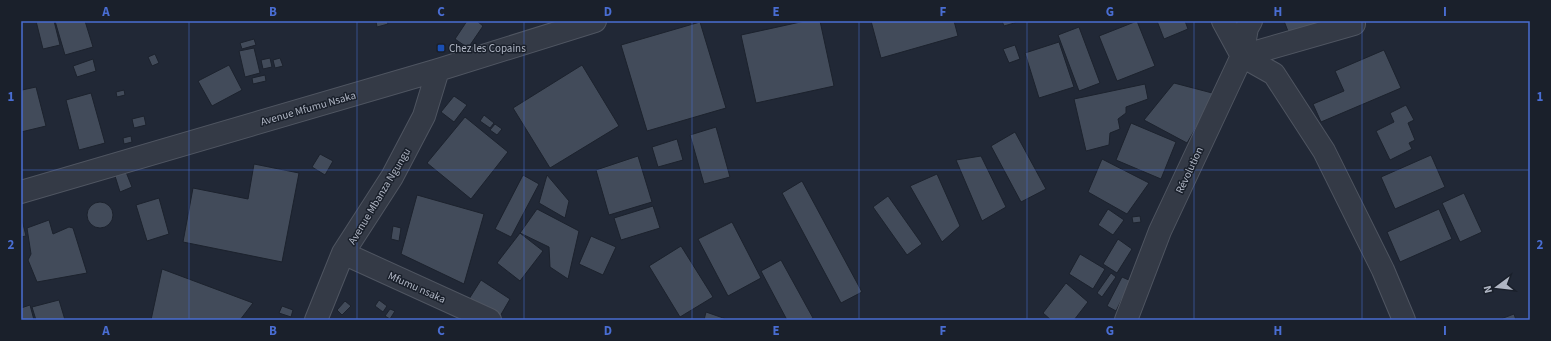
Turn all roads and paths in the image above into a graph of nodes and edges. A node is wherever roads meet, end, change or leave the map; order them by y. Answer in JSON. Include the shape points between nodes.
{"nodes":[{"id":1,"x":595,"y":21,"type":"edge"},
{"id":2,"x":1223,"y":21,"type":"edge"},
{"id":3,"x":1251,"y":21,"type":"edge"},
{"id":4,"x":1354,"y":24,"type":"dead end"},
{"id":5,"x":1242,"y":56,"type":"junction"},
{"id":6,"x":438,"y":70,"type":"junction"},
{"id":7,"x":21,"y":192,"type":"edge"},
{"id":8,"x":343,"y":253,"type":"junction"},
{"id":9,"x":316,"y":320,"type":"edge"},
{"id":10,"x":490,"y":320,"type":"edge"},
{"id":11,"x":1126,"y":320,"type":"edge"},
{"id":12,"x":1404,"y":320,"type":"edge"}],
"edges":[{"from":1,"to":6,"type":"street","name":"Avenue Mfumu Nsaka"},
{"from":2,"to":5,"type":"street"},
{"from":3,"to":5,"type":"street","name":"Révolution","via":[[1247,28]]},
{"from":4,"to":5,"type":"street"},
{"from":5,"to":11,"type":"street","name":"Révolution","via":[[1160,231]]},
{"from":5,"to":12,"type":"street","via":[[1274,74],[1324,151],[1383,270]]},
{"from":6,"to":7,"type":"street","name":"Avenue Mfumu Nsaka"},
{"from":6,"to":8,"type":"street","name":"Avenue Mbanza Ngungu","via":[[424,116],[392,177]]},
{"from":8,"to":9,"type":"street","name":"Avenue Mbanza Ngungu"},
{"from":8,"to":10,"type":"street","name":"Mfumu nsaka"}]}
